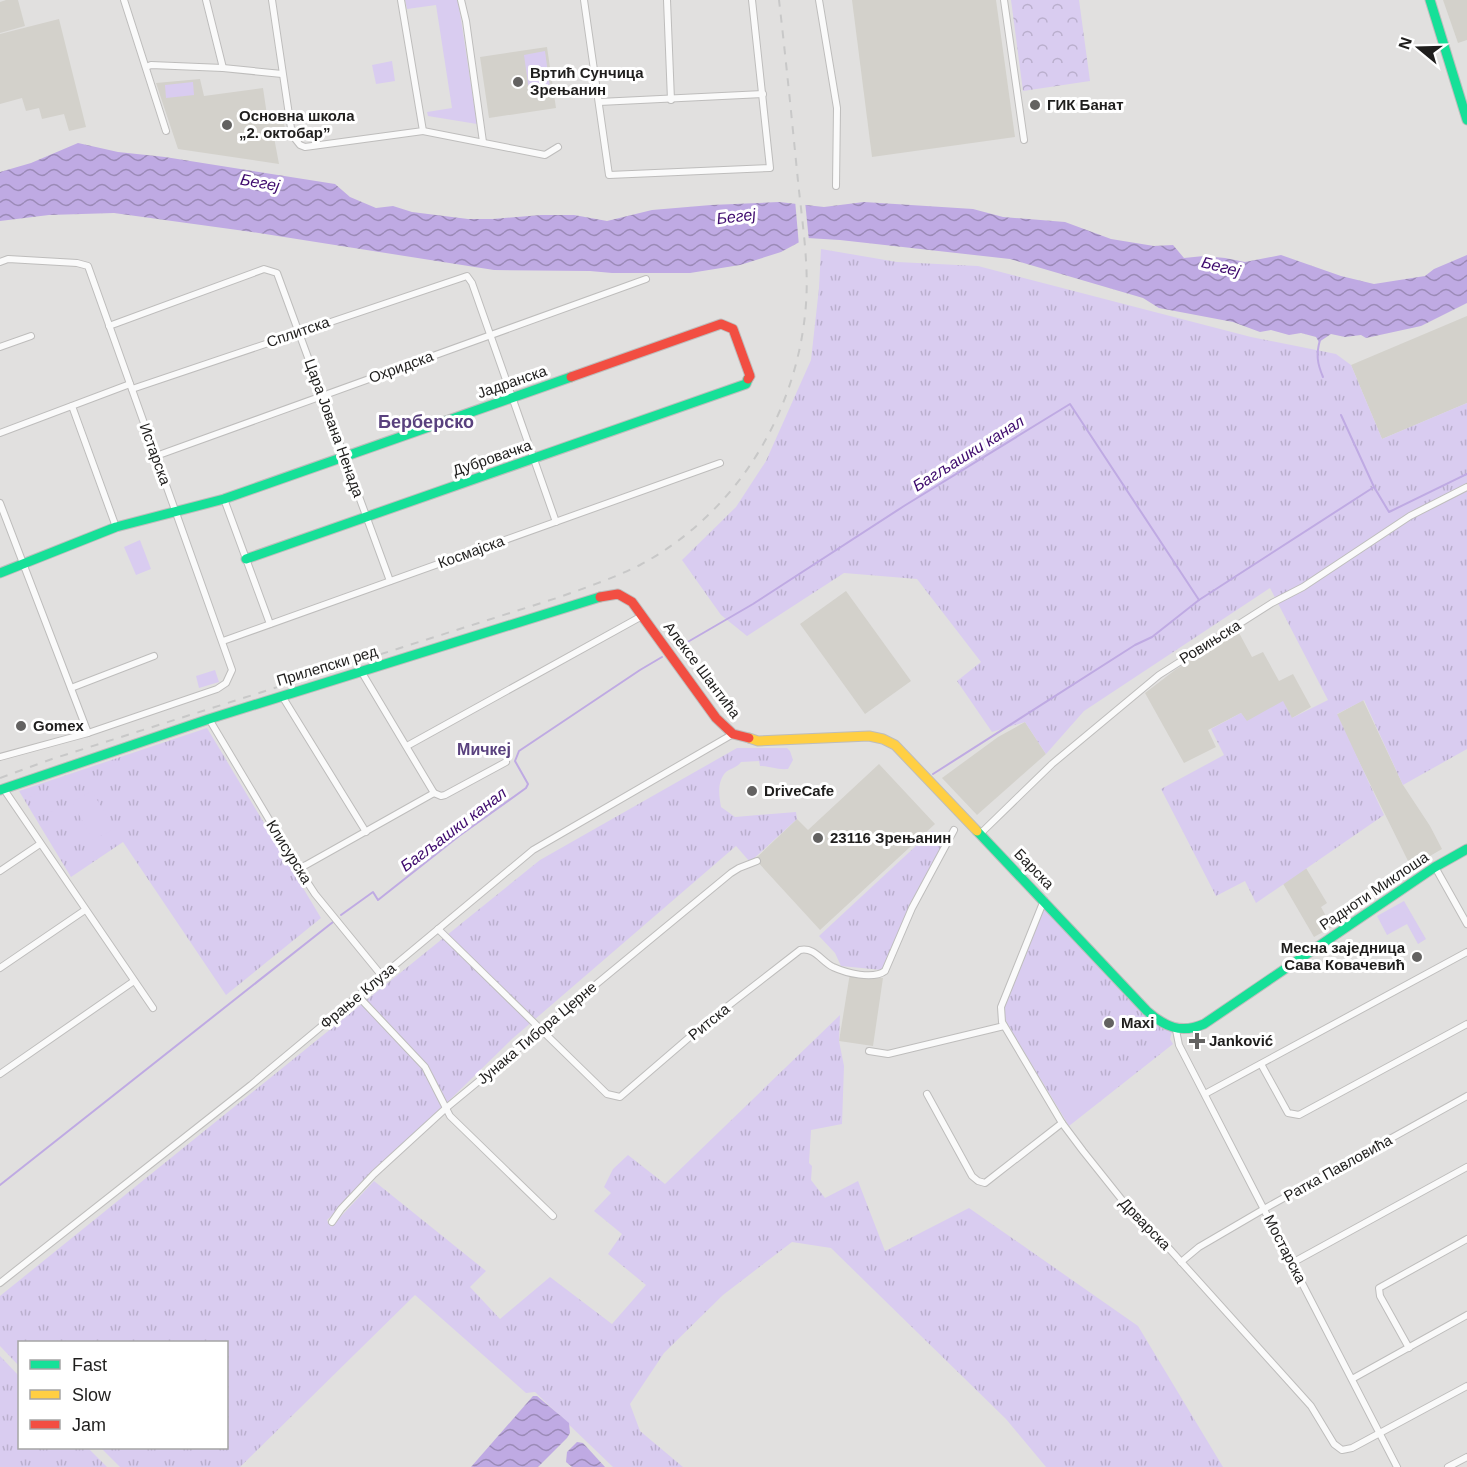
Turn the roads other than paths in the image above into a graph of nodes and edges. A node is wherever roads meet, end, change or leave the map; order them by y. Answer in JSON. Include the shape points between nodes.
{"nodes":[{"id":1,"x":124,"y":0,"type":"edge"},
{"id":2,"x":206,"y":0,"type":"edge"},
{"id":3,"x":272,"y":0,"type":"edge"},
{"id":4,"x":401,"y":0,"type":"edge"},
{"id":5,"x":461,"y":0,"type":"edge"},
{"id":6,"x":584,"y":0,"type":"edge"},
{"id":7,"x":667,"y":0,"type":"edge"},
{"id":8,"x":752,"y":0,"type":"edge"},
{"id":9,"x":819,"y":0,"type":"edge"},
{"id":10,"x":1004,"y":0,"type":"edge"},
{"id":11,"x":1430,"y":0,"type":"edge"},
{"id":12,"x":146,"y":67,"type":"junction"},
{"id":13,"x":224,"y":68,"type":"junction"},
{"id":14,"x":282,"y":74,"type":"junction"},
{"id":15,"x":763,"y":94,"type":"junction"},
{"id":16,"x":671,"y":100,"type":"junction"},
{"id":17,"x":599,"y":102,"type":"junction"},
{"id":18,"x":1467,"y":120,"type":"edge"},
{"id":19,"x":166,"y":131,"type":"dead end"},
{"id":20,"x":423,"y":131,"type":"junction"},
{"id":21,"x":1024,"y":140,"type":"dead end"},
{"id":22,"x":483,"y":142,"type":"junction"},
{"id":23,"x":558,"y":147,"type":"dead end"},
{"id":24,"x":836,"y":186,"type":"dead end"},
{"id":25,"x":0,"y":262,"type":"edge"},
{"id":26,"x":646,"y":279,"type":"dead end"},
{"id":27,"x":109,"y":326,"type":"junction"},
{"id":28,"x":299,"y":332,"type":"junction"},
{"id":29,"x":490,"y":334,"type":"junction"},
{"id":30,"x":31,"y":336,"type":"dead end"},
{"id":31,"x":0,"y":347,"type":"edge"},
{"id":32,"x":747,"y":384,"type":"joint"},
{"id":33,"x":131,"y":387,"type":"junction"},
{"id":34,"x":322,"y":395,"type":"junction"},
{"id":35,"x":512,"y":398,"type":"junction"},
{"id":36,"x":72,"y":406,"type":"junction"},
{"id":37,"x":0,"y":433,"type":"edge"},
{"id":38,"x":156,"y":456,"type":"junction"},
{"id":39,"x":345,"y":457,"type":"junction"},
{"id":40,"x":534,"y":459,"type":"junction"},
{"id":41,"x":720,"y":463,"type":"dead end"},
{"id":42,"x":1467,"y":487,"type":"edge"},
{"id":43,"x":225,"y":499,"type":"junction"},
{"id":44,"x":0,"y":503,"type":"edge"},
{"id":45,"x":176,"y":512,"type":"junction"},
{"id":46,"x":366,"y":517,"type":"junction"},
{"id":47,"x":556,"y":522,"type":"junction"},
{"id":48,"x":116,"y":527,"type":"junction"},
{"id":49,"x":246,"y":560,"type":"junction"},
{"id":50,"x":23,"y":564,"type":"junction"},
{"id":51,"x":0,"y":573,"type":"edge"},
{"id":52,"x":390,"y":581,"type":"junction"},
{"id":53,"x":642,"y":616,"type":"junction"},
{"id":54,"x":270,"y":624,"type":"junction"},
{"id":55,"x":223,"y":641,"type":"junction"},
{"id":56,"x":154,"y":656,"type":"dead end"},
{"id":57,"x":361,"y":671,"type":"junction"},
{"id":58,"x":71,"y":688,"type":"junction"},
{"id":59,"x":282,"y":696,"type":"junction"},
{"id":60,"x":209,"y":719,"type":"junction"},
{"id":61,"x":88,"y":733,"type":"junction"},
{"id":62,"x":733,"y":734,"type":"junction"},
{"id":63,"x":866,"y":736,"type":"joint"},
{"id":64,"x":407,"y":746,"type":"junction"},
{"id":65,"x":0,"y":758,"type":"edge"},
{"id":66,"x":506,"y":762,"type":"dead end"},
{"id":67,"x":1,"y":786,"type":"edge"},
{"id":68,"x":434,"y":793,"type":"junction"},
{"id":69,"x":954,"y":830,"type":"dead end"},
{"id":70,"x":366,"y":832,"type":"junction"},
{"id":71,"x":980,"y":834,"type":"junction"},
{"id":72,"x":40,"y":844,"type":"junction"},
{"id":73,"x":1467,"y":849,"type":"edge"},
{"id":74,"x":757,"y":861,"type":"dead end"},
{"id":75,"x":1435,"y":867,"type":"junction"},
{"id":76,"x":298,"y":868,"type":"junction"},
{"id":77,"x":0,"y":872,"type":"edge"},
{"id":78,"x":1044,"y":900,"type":"junction"},
{"id":79,"x":85,"y":909,"type":"junction"},
{"id":80,"x":1467,"y":924,"type":"edge"},
{"id":81,"x":438,"y":929,"type":"junction"},
{"id":82,"x":1467,"y":952,"type":"edge"},
{"id":83,"x":0,"y":968,"type":"edge"},
{"id":84,"x":382,"y":976,"type":"junction"},
{"id":85,"x":134,"y":981,"type":"junction"},
{"id":86,"x":358,"y":996,"type":"junction"},
{"id":87,"x":153,"y":1008,"type":"dead end"},
{"id":88,"x":1467,"y":1024,"type":"edge"},
{"id":89,"x":1004,"y":1026,"type":"junction"},
{"id":90,"x":540,"y":1030,"type":"junction"},
{"id":91,"x":1176,"y":1030,"type":"junction"},
{"id":92,"x":868,"y":1051,"type":"dead end"},
{"id":93,"x":1261,"y":1064,"type":"junction"},
{"id":94,"x":0,"y":1074,"type":"edge"},
{"id":95,"x":927,"y":1094,"type":"dead end"},
{"id":96,"x":1205,"y":1094,"type":"junction"},
{"id":97,"x":1467,"y":1096,"type":"edge"},
{"id":98,"x":446,"y":1109,"type":"junction"},
{"id":99,"x":1062,"y":1123,"type":"junction"},
{"id":100,"x":1467,"y":1167,"type":"edge"},
{"id":101,"x":1264,"y":1209,"type":"junction"},
{"id":102,"x":553,"y":1216,"type":"dead end"},
{"id":103,"x":332,"y":1222,"type":"dead end"},
{"id":104,"x":1467,"y":1239,"type":"edge"},
{"id":105,"x":1181,"y":1262,"type":"junction"},
{"id":106,"x":1292,"y":1263,"type":"junction"},
{"id":107,"x":0,"y":1283,"type":"edge"},
{"id":108,"x":1467,"y":1315,"type":"edge"},
{"id":109,"x":1408,"y":1348,"type":"junction"},
{"id":110,"x":1352,"y":1379,"type":"junction"},
{"id":111,"x":1467,"y":1386,"type":"edge"},
{"id":112,"x":1380,"y":1433,"type":"junction"},
{"id":113,"x":1467,"y":1457,"type":"edge"},
{"id":114,"x":1397,"y":1467,"type":"edge"},
{"id":115,"x":1449,"y":1467,"type":"edge"}],
"edges":[{"from":1,"to":12,"type":"street"},
{"from":2,"to":13,"type":"street"},
{"from":3,"to":14,"type":"street"},
{"from":4,"to":20,"type":"street"},
{"from":5,"to":22,"type":"street"},
{"from":6,"to":17,"type":"street"},
{"from":7,"to":16,"type":"street"},
{"from":8,"to":15,"type":"street"},
{"from":9,"to":24,"type":"street","via":[[837,108]]},
{"from":10,"to":21,"type":"street"},
{"from":11,"to":18,"type":"street"},
{"from":12,"to":13,"type":"street"},
{"from":12,"to":19,"type":"street"},
{"from":13,"to":14,"type":"street"},
{"from":14,"to":20,"type":"street","via":[[292,135],[305,147]]},
{"from":15,"to":16,"type":"street"},
{"from":15,"to":17,"type":"street","via":[[770,168],[609,175]]},
{"from":16,"to":17,"type":"street"},
{"from":20,"to":22,"type":"street"},
{"from":22,"to":23,"type":"street","via":[[545,155]]},
{"from":25,"to":27,"type":"street","name":"Истарска","via":[[8,259],[88,266]]},
{"from":26,"to":29,"type":"street","name":"Охридска"},
{"from":27,"to":28,"type":"street","name":"Цара Јована Ненада","via":[[264,269],[279,275]]},
{"from":27,"to":33,"type":"street","name":"Истарска"},
{"from":28,"to":29,"type":"street","name":"Сплитска","via":[[465,276],[472,283]]},
{"from":28,"to":33,"type":"street","name":"Сплитска"},
{"from":28,"to":34,"type":"street","name":"Цара Јована Ненада"},
{"from":29,"to":34,"type":"street","name":"Охридска"},
{"from":29,"to":35,"type":"street"},
{"from":30,"to":31,"type":"street"},
{"from":32,"to":35,"type":"street","name":"Јадранска","via":[[750,376],[733,329],[721,324]]},
{"from":32,"to":40,"type":"street","name":"Дубровачка"},
{"from":33,"to":36,"type":"street","name":"Сплитска"},
{"from":33,"to":38,"type":"street","name":"Истарска"},
{"from":34,"to":38,"type":"street","name":"Охридска"},
{"from":34,"to":39,"type":"street","name":"Цара Јована Ненада"},
{"from":35,"to":39,"type":"street","name":"Јадранска"},
{"from":35,"to":40,"type":"street"},
{"from":36,"to":37,"type":"street","name":"Сплитска"},
{"from":36,"to":48,"type":"street"},
{"from":38,"to":45,"type":"street","name":"Истарска"},
{"from":39,"to":43,"type":"street","name":"Јадранска"},
{"from":39,"to":46,"type":"street","name":"Цара Јована Ненада"},
{"from":40,"to":46,"type":"street","name":"Дубровачка"},
{"from":40,"to":47,"type":"street"},
{"from":41,"to":47,"type":"street","name":"Космајска"},
{"from":42,"to":71,"type":"street","name":"Ровињска","via":[[1410,516],[1159,675],[1052,764]]},
{"from":43,"to":45,"type":"street","name":"Јадранска"},
{"from":43,"to":49,"type":"street"},
{"from":44,"to":50,"type":"street"},
{"from":45,"to":48,"type":"street","name":"Јадранска"},
{"from":45,"to":55,"type":"street","name":"Истарска"},
{"from":46,"to":49,"type":"street","name":"Дубровачка"},
{"from":46,"to":52,"type":"street","name":"Цара Јована Ненада"},
{"from":47,"to":52,"type":"street","name":"Космајска"},
{"from":48,"to":50,"type":"street","name":"Јадранска"},
{"from":49,"to":54,"type":"street"},
{"from":50,"to":51,"type":"street","name":"Јадранска"},
{"from":50,"to":58,"type":"street"},
{"from":52,"to":54,"type":"street","name":"Космајска"},
{"from":53,"to":57,"type":"street","name":"Прилепски ред","via":[[625,596],[610,594]]},
{"from":53,"to":62,"type":"street","name":"Алексе Шантића","via":[[717,719]]},
{"from":53,"to":64,"type":"street","name":"Алексе Шантића"},
{"from":54,"to":55,"type":"street","name":"Космајска"},
{"from":55,"to":61,"type":"street","name":"Истарска","via":[[232,670],[222,686]]},
{"from":56,"to":58,"type":"street"},
{"from":57,"to":59,"type":"street","name":"Прилепски ред"},
{"from":57,"to":64,"type":"street"},
{"from":58,"to":61,"type":"street"},
{"from":59,"to":60,"type":"street","name":"Прилепски ред"},
{"from":59,"to":70,"type":"street"},
{"from":60,"to":67,"type":"street","name":"Прилепски ред"},
{"from":60,"to":76,"type":"street","name":"Клисурска"},
{"from":61,"to":65,"type":"street","name":"Истарска"},
{"from":62,"to":63,"type":"street","name":"Алексе Шантића","via":[[758,741]]},
{"from":62,"to":81,"type":"street","name":"Фрање Клуза","via":[[533,850]]},
{"from":63,"to":71,"type":"street","name":"Барска","via":[[895,745]]},
{"from":64,"to":68,"type":"street"},
{"from":66,"to":68,"type":"street","via":[[445,795]]},
{"from":67,"to":72,"type":"street"},
{"from":68,"to":70,"type":"street"},
{"from":69,"to":90,"type":"street","name":"Ритска","via":[[912,908],[887,968],[880,975],[832,967],[814,952],[800,950],[620,1097],[607,1094]]},
{"from":70,"to":76,"type":"street"},
{"from":71,"to":78,"type":"street","name":"Барска"},
{"from":72,"to":77,"type":"street"},
{"from":72,"to":79,"type":"street"},
{"from":73,"to":75,"type":"street","name":"Радноти Миклоша"},
{"from":74,"to":90,"type":"street","name":"Јунака Тибора Церне","via":[[731,873]]},
{"from":75,"to":80,"type":"street"},
{"from":75,"to":91,"type":"street","name":"Радноти Миклоша","via":[[1204,1024]]},
{"from":76,"to":84,"type":"street","name":"Клисурска"},
{"from":78,"to":89,"type":"street","via":[[1001,1007]]},
{"from":78,"to":91,"type":"street","name":"Барска","via":[[1147,1011]]},
{"from":79,"to":83,"type":"street"},
{"from":79,"to":85,"type":"street"},
{"from":81,"to":84,"type":"street","name":"Фрање Клуза"},
{"from":81,"to":90,"type":"street","name":"Ритска"},
{"from":82,"to":93,"type":"street"},
{"from":84,"to":86,"type":"street","name":"Фрање Клуза"},
{"from":85,"to":87,"type":"street"},
{"from":85,"to":94,"type":"street"},
{"from":86,"to":98,"type":"street","via":[[425,1067]]},
{"from":86,"to":107,"type":"street","name":"Фрање Клуза"},
{"from":88,"to":93,"type":"street","via":[[1299,1115],[1288,1113]]},
{"from":89,"to":92,"type":"street","via":[[888,1054]]},
{"from":89,"to":99,"type":"street","name":"Дрварска"},
{"from":90,"to":98,"type":"street","name":"Јунака Тибора Церне"},
{"from":91,"to":96,"type":"street","name":"Мостарска","via":[[1179,1045]]},
{"from":93,"to":96,"type":"street"},
{"from":95,"to":99,"type":"street","via":[[972,1176],[985,1183]]},
{"from":96,"to":101,"type":"street","name":"Мостарска"},
{"from":97,"to":101,"type":"street","name":"Ратка Павловића"},
{"from":98,"to":102,"type":"street"},
{"from":98,"to":103,"type":"street","name":"Јунака Тибора Церне","via":[[374,1174]]},
{"from":99,"to":105,"type":"street","name":"Дрварска","via":[[1142,1225]]},
{"from":100,"to":106,"type":"street"},
{"from":101,"to":105,"type":"street","name":"Ратка Павловића"},
{"from":101,"to":106,"type":"street","name":"Мостарска"},
{"from":104,"to":109,"type":"street","via":[[1379,1288]]},
{"from":105,"to":112,"type":"street","name":"Дрварска","via":[[1311,1407],[1338,1448],[1352,1448]]},
{"from":106,"to":110,"type":"street","name":"Мостарска"},
{"from":108,"to":109,"type":"street"},
{"from":109,"to":110,"type":"street"},
{"from":110,"to":112,"type":"street","name":"Мостарска"},
{"from":111,"to":112,"type":"street"},
{"from":112,"to":114,"type":"street","name":"Мостарска"},
{"from":113,"to":115,"type":"street"}]}
